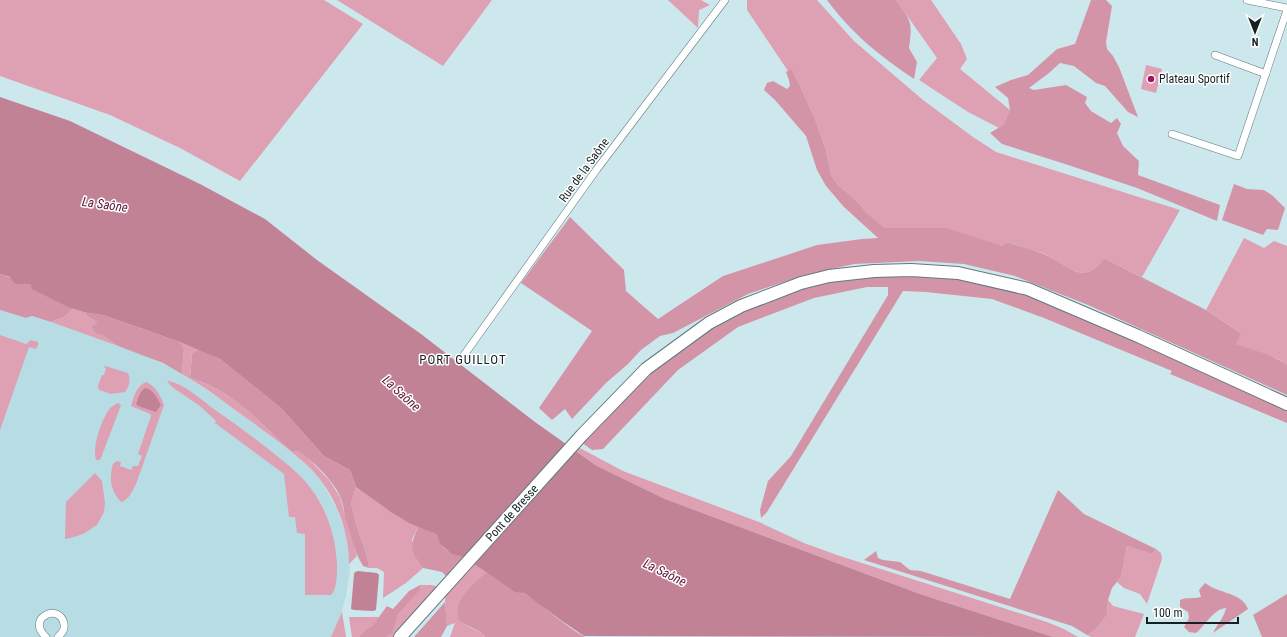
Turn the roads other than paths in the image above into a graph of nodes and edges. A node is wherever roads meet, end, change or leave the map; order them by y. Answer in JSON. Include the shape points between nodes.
{"nodes":[{"id":1,"x":725,"y":0,"type":"edge"},
{"id":2,"x":1247,"y":0,"type":"edge"},
{"id":3,"x":1287,"y":9,"type":"edge"},
{"id":4,"x":1215,"y":55,"type":"dead end"},
{"id":5,"x":1266,"y":74,"type":"junction"},
{"id":6,"x":1172,"y":134,"type":"dead end"},
{"id":7,"x":464,"y":355,"type":"dead end"},
{"id":8,"x":1287,"y":404,"type":"edge"},
{"id":9,"x":46,"y":637,"type":"edge"},
{"id":10,"x":58,"y":637,"type":"edge"},
{"id":11,"x":400,"y":637,"type":"edge"}],
"edges":[{"from":1,"to":7,"type":"street","name":"Rue de la Saône","via":[[597,169]]},
{"from":2,"to":3,"type":"street"},
{"from":3,"to":5,"type":"street"},
{"from":4,"to":5,"type":"street"},
{"from":5,"to":6,"type":"street","via":[[1238,156]]},
{"from":8,"to":11,"type":"main road","name":"Pont de Bresse","via":[[1028,289],[958,273],[910,270],[829,276],[801,283],[741,306],[709,323],[646,369],[582,434]]},
{"from":9,"to":10,"type":"street","via":[[41,632],[39,624],[45,615],[52,613],[63,620],[65,626]]}]}
